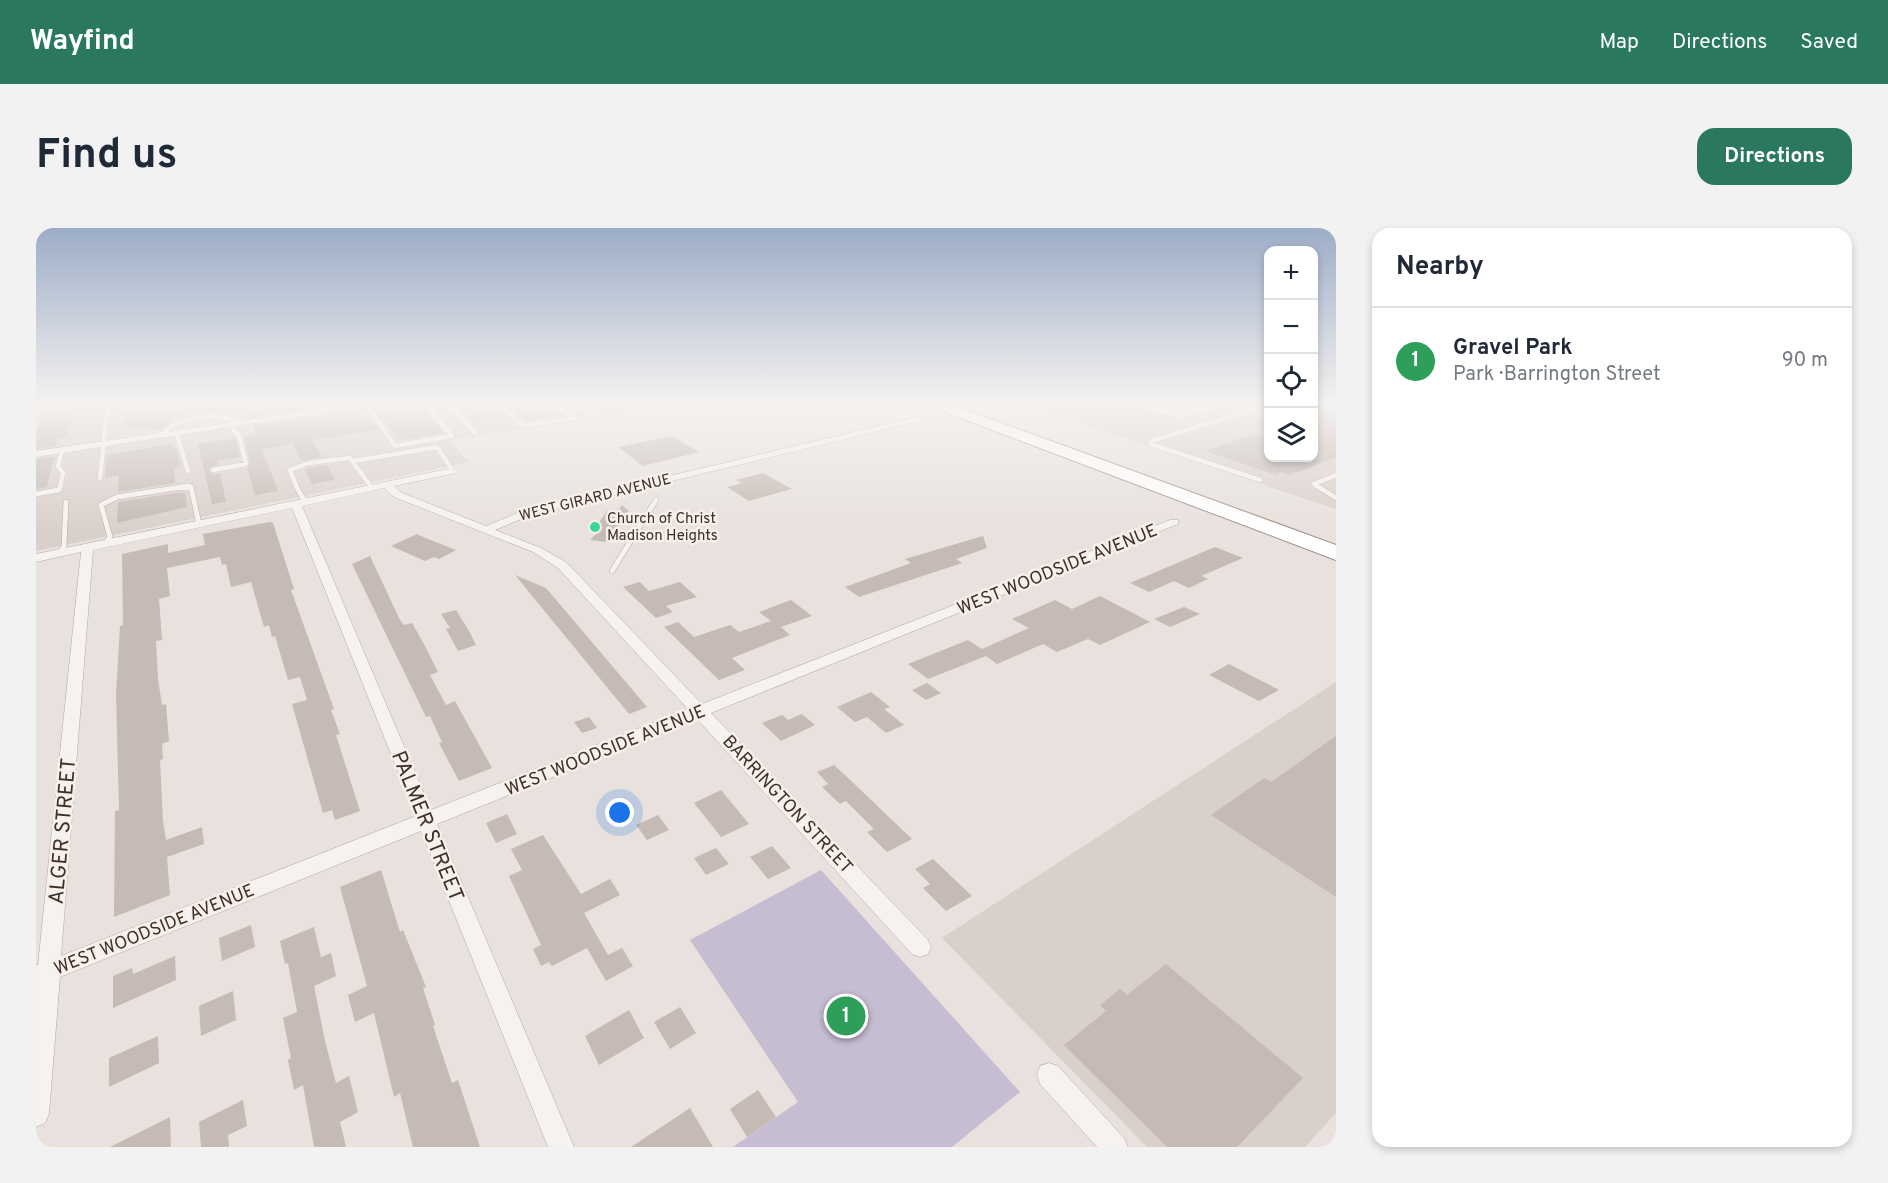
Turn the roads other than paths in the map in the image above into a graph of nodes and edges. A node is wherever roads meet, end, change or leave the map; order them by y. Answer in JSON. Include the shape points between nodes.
{"nodes":[{"id":1,"x":93,"y":445,"type":"edge"},
{"id":2,"x":105,"y":445,"type":"edge"},
{"id":3,"x":181,"y":445,"type":"edge"},
{"id":4,"x":241,"y":445,"type":"edge"},
{"id":5,"x":810,"y":445,"type":"edge"},
{"id":6,"x":1046,"y":445,"type":"edge"},
{"id":7,"x":1091,"y":445,"type":"edge"},
{"id":8,"x":1153,"y":445,"type":"edge"},
{"id":9,"x":62,"y":450,"type":"junction"},
{"id":10,"x":36,"y":454,"type":"edge"},
{"id":11,"x":354,"y":461,"type":"junction"},
{"id":12,"x":213,"y":470,"type":"dead end"},
{"id":13,"x":188,"y":471,"type":"dead end"},
{"id":14,"x":453,"y":471,"type":"joint"},
{"id":15,"x":1336,"y":475,"type":"edge"},
{"id":16,"x":100,"y":478,"type":"dead end"},
{"id":17,"x":1260,"y":480,"type":"dead end"},
{"id":18,"x":386,"y":485,"type":"junction"},
{"id":19,"x":372,"y":488,"type":"junction"},
{"id":20,"x":36,"y":494,"type":"edge"},
{"id":21,"x":1336,"y":498,"type":"edge"},
{"id":22,"x":656,"y":500,"type":"dead end"},
{"id":23,"x":66,"y":502,"type":"dead end"},
{"id":24,"x":300,"y":503,"type":"junction"},
{"id":25,"x":1273,"y":510,"type":"dead end"},
{"id":26,"x":1174,"y":522,"type":"dead end"},
{"id":27,"x":199,"y":524,"type":"junction"},
{"id":28,"x":485,"y":530,"type":"junction"},
{"id":29,"x":96,"y":546,"type":"junction"},
{"id":30,"x":60,"y":553,"type":"junction"},
{"id":31,"x":1336,"y":553,"type":"edge"},
{"id":32,"x":36,"y":558,"type":"edge"},
{"id":33,"x":612,"y":571,"type":"dead end"},
{"id":34,"x":701,"y":711,"type":"junction"},
{"id":35,"x":426,"y":821,"type":"junction"},
{"id":36,"x":920,"y":947,"type":"dead end"},
{"id":37,"x":42,"y":974,"type":"edge"},
{"id":38,"x":1049,"y":1075,"type":"dead end"},
{"id":39,"x":36,"y":1114,"type":"edge"},
{"id":40,"x":561,"y":1147,"type":"edge"},
{"id":41,"x":1115,"y":1147,"type":"edge"}],
"edges":[{"from":1,"to":9,"type":"street"},
{"from":2,"to":16,"type":"lane"},
{"from":3,"to":13,"type":"lane"},
{"from":4,"to":12,"type":"lane","via":[[246,464]]},
{"from":5,"to":28,"type":"street","name":"WEST GIRARD AVENUE","via":[[527,513]]},
{"from":6,"to":31,"type":"highway"},
{"from":7,"to":25,"type":"highway"},
{"from":8,"to":17,"type":"lane"},
{"from":9,"to":10,"type":"street"},
{"from":9,"to":20,"type":"lane","via":[[57,466],[63,472],[59,490]]},
{"from":11,"to":14,"type":"lane","via":[[437,447]]},
{"from":11,"to":19,"type":"lane"},
{"from":11,"to":24,"type":"lane","via":[[344,458],[290,470]]},
{"from":14,"to":18,"type":"street"},
{"from":15,"to":21,"type":"lane","via":[[1314,484]]},
{"from":18,"to":19,"type":"street"},
{"from":18,"to":28,"type":"street","name":"BARRINGTON STREET","via":[[398,495]]},
{"from":19,"to":24,"type":"street"},
{"from":22,"to":33,"type":"lane"},
{"from":23,"to":30,"type":"lane","via":[[64,546]]},
{"from":24,"to":27,"type":"street"},
{"from":24,"to":35,"type":"street","name":"PALMER STREET"},
{"from":26,"to":34,"type":"street","name":"WEST WOODSIDE AVENUE"},
{"from":27,"to":29,"type":"street"},
{"from":27,"to":29,"type":"lane","via":[[188,486],[117,497],[101,505],[110,537]]},
{"from":28,"to":34,"type":"street","name":"BARRINGTON STREET","via":[[551,557],[582,584]]},
{"from":29,"to":30,"type":"street"},
{"from":29,"to":37,"type":"street","name":"ALGER STREET"},
{"from":30,"to":32,"type":"street"},
{"from":34,"to":35,"type":"street","name":"WEST WOODSIDE AVENUE"},
{"from":34,"to":36,"type":"street","name":"BARRINGTON STREET"},
{"from":35,"to":37,"type":"street","name":"WEST WOODSIDE AVENUE"},
{"from":35,"to":40,"type":"street","name":"PALMER STREET"},
{"from":37,"to":39,"type":"street","name":"ALGER STREET"},
{"from":38,"to":41,"type":"street"}]}
